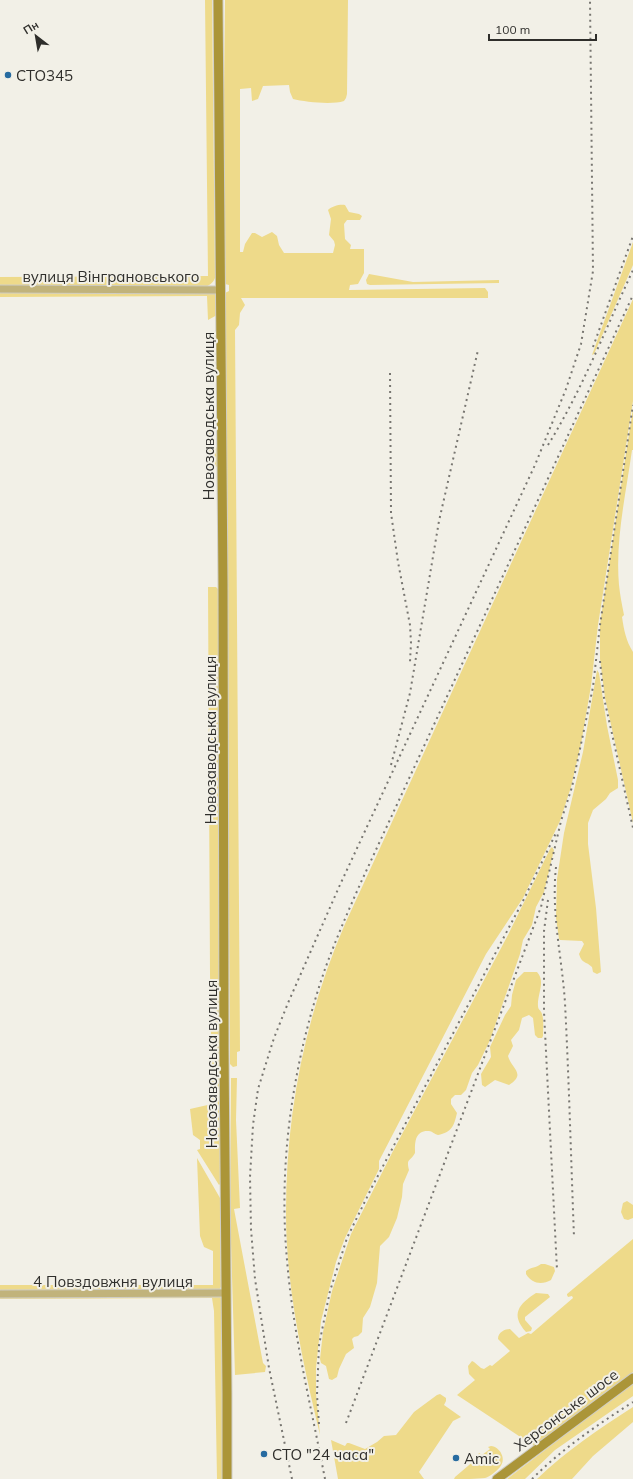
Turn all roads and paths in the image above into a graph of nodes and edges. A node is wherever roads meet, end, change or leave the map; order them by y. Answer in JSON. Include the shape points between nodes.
{"nodes":[{"id":1,"x":218,"y":0,"type":"edge"},
{"id":2,"x":0,"y":289,"type":"edge"},
{"id":3,"x":221,"y":290,"type":"junction"},
{"id":4,"x":226,"y":1293,"type":"junction"},
{"id":5,"x":0,"y":1294,"type":"edge"},
{"id":6,"x":633,"y":1378,"type":"edge"},
{"id":7,"x":227,"y":1479,"type":"edge"},
{"id":8,"x":498,"y":1479,"type":"edge"}],
"edges":[{"from":1,"to":3,"type":"street","name":"Новозаводська вулиця"},
{"from":2,"to":3,"type":"street","name":"вулиця Вінграновського"},
{"from":3,"to":4,"type":"street","name":"Новозаводська вулиця"},
{"from":4,"to":5,"type":"street","name":"4 Повздовжня вулиця"},
{"from":4,"to":7,"type":"street","name":"Новозаводська вулиця"},
{"from":6,"to":8,"type":"street","name":"Херсонське шосе"}]}
